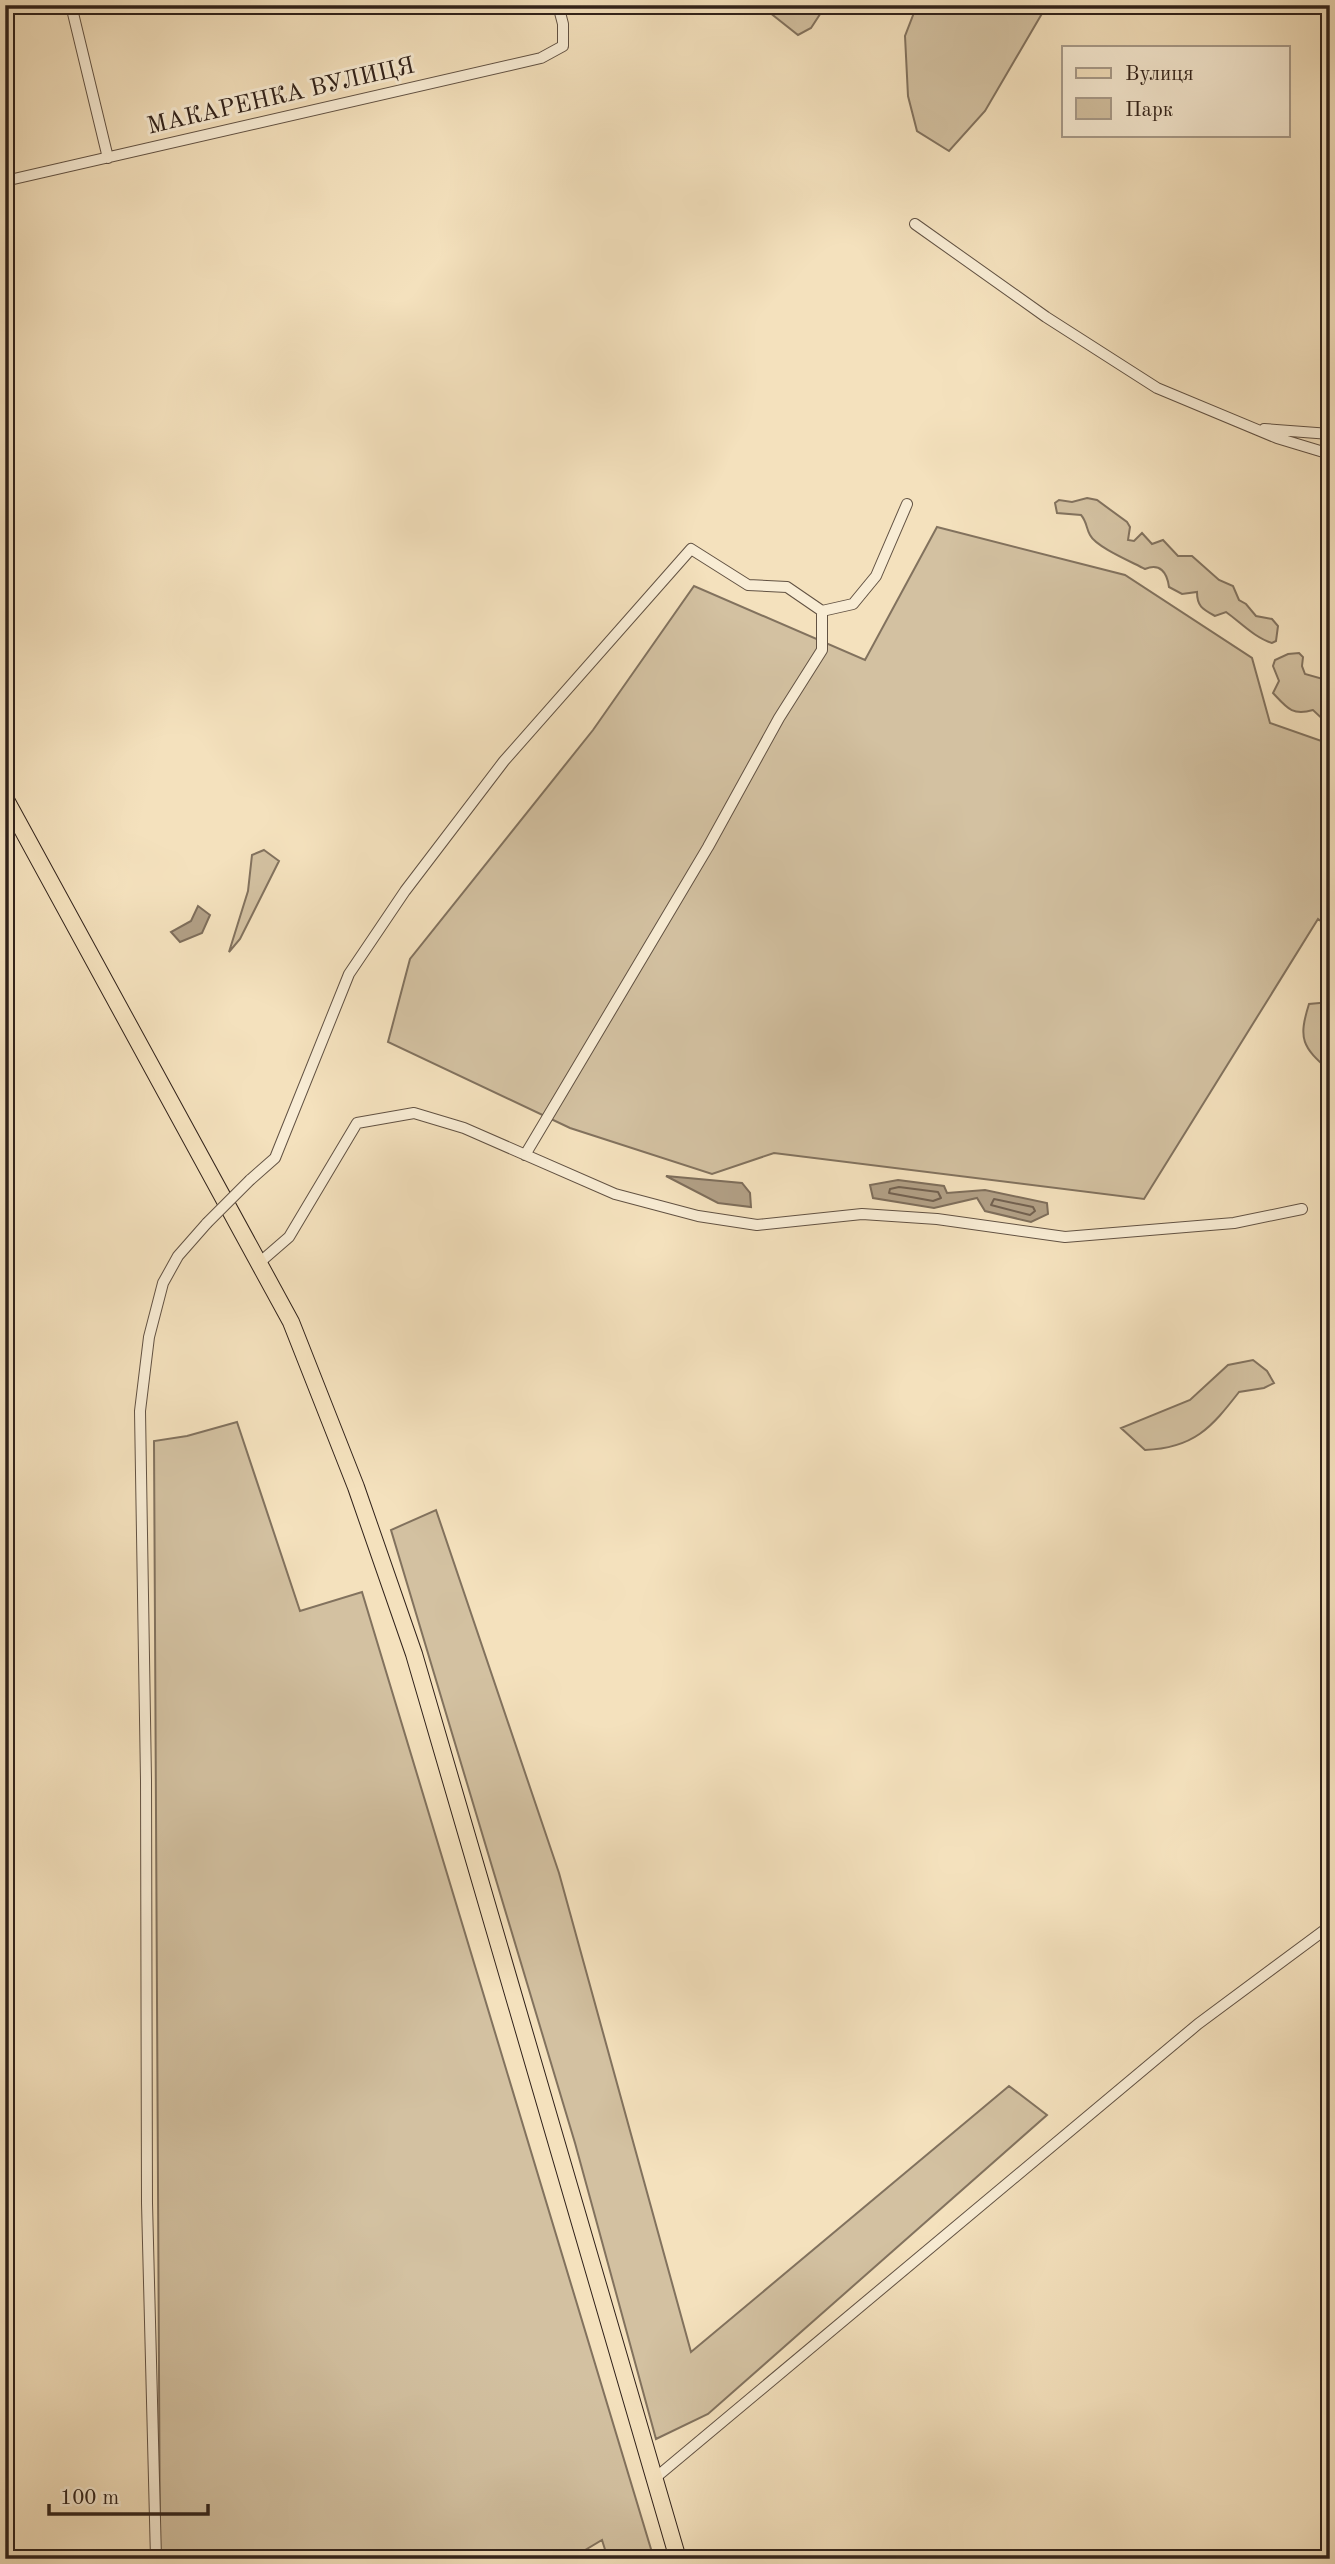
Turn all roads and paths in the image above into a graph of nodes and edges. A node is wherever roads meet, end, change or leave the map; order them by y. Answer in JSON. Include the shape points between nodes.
{"nodes":[{"id":1,"x":71,"y":5,"type":"edge"},
{"id":2,"x":558,"y":5,"type":"edge"},
{"id":3,"x":108,"y":158,"type":"junction"},
{"id":4,"x":5,"y":181,"type":"edge"},
{"id":5,"x":915,"y":224,"type":"dead end"},
{"id":6,"x":1254,"y":428,"type":"junction"},
{"id":7,"x":1330,"y":434,"type":"edge"},
{"id":8,"x":1330,"y":454,"type":"edge"},
{"id":9,"x":907,"y":504,"type":"dead end"},
{"id":10,"x":822,"y":611,"type":"junction"},
{"id":11,"x":5,"y":798,"type":"edge"},
{"id":12,"x":525,"y":1155,"type":"junction"},
{"id":13,"x":1302,"y":1209,"type":"dead end"},
{"id":14,"x":259,"y":1264,"type":"junction"},
{"id":15,"x":1330,"y":1926,"type":"edge"},
{"id":16,"x":654,"y":2479,"type":"junction"},
{"id":17,"x":156,"y":2559,"type":"edge"},
{"id":18,"x":678,"y":2559,"type":"edge"}],
"edges":[{"from":1,"to":3,"type":"street"},
{"from":2,"to":3,"type":"street","name":"МАКАРЕНКА ВУЛИЦЯ","via":[[563,46],[541,58]]},
{"from":3,"to":4,"type":"street","name":"МАКАРЕНКА ВУЛИЦЯ"},
{"from":5,"to":6,"type":"street","via":[[1157,388]]},
{"from":6,"to":7,"type":"street"},
{"from":6,"to":8,"type":"street"},
{"from":9,"to":10,"type":"street","via":[[876,576],[853,604]]},
{"from":10,"to":12,"type":"street","via":[[822,650]]},
{"from":10,"to":17,"type":"street","bridge":true,"via":[[787,587],[748,585],[691,549],[504,761],[405,891],[349,974],[275,1158],[207,1223],[178,1256],[163,1283],[149,1336],[141,1411],[147,2203]]},
{"from":11,"to":14,"type":"main road"},
{"from":12,"to":13,"type":"street","via":[[615,1195],[757,1225],[862,1214],[1065,1237],[1234,1223]]},
{"from":12,"to":14,"type":"street","via":[[464,1128],[414,1113],[357,1123],[289,1237]]},
{"from":14,"to":16,"type":"main road","via":[[291,1322],[414,1654]]},
{"from":15,"to":16,"type":"street","via":[[1198,2024]]},
{"from":16,"to":18,"type":"main road"}]}
